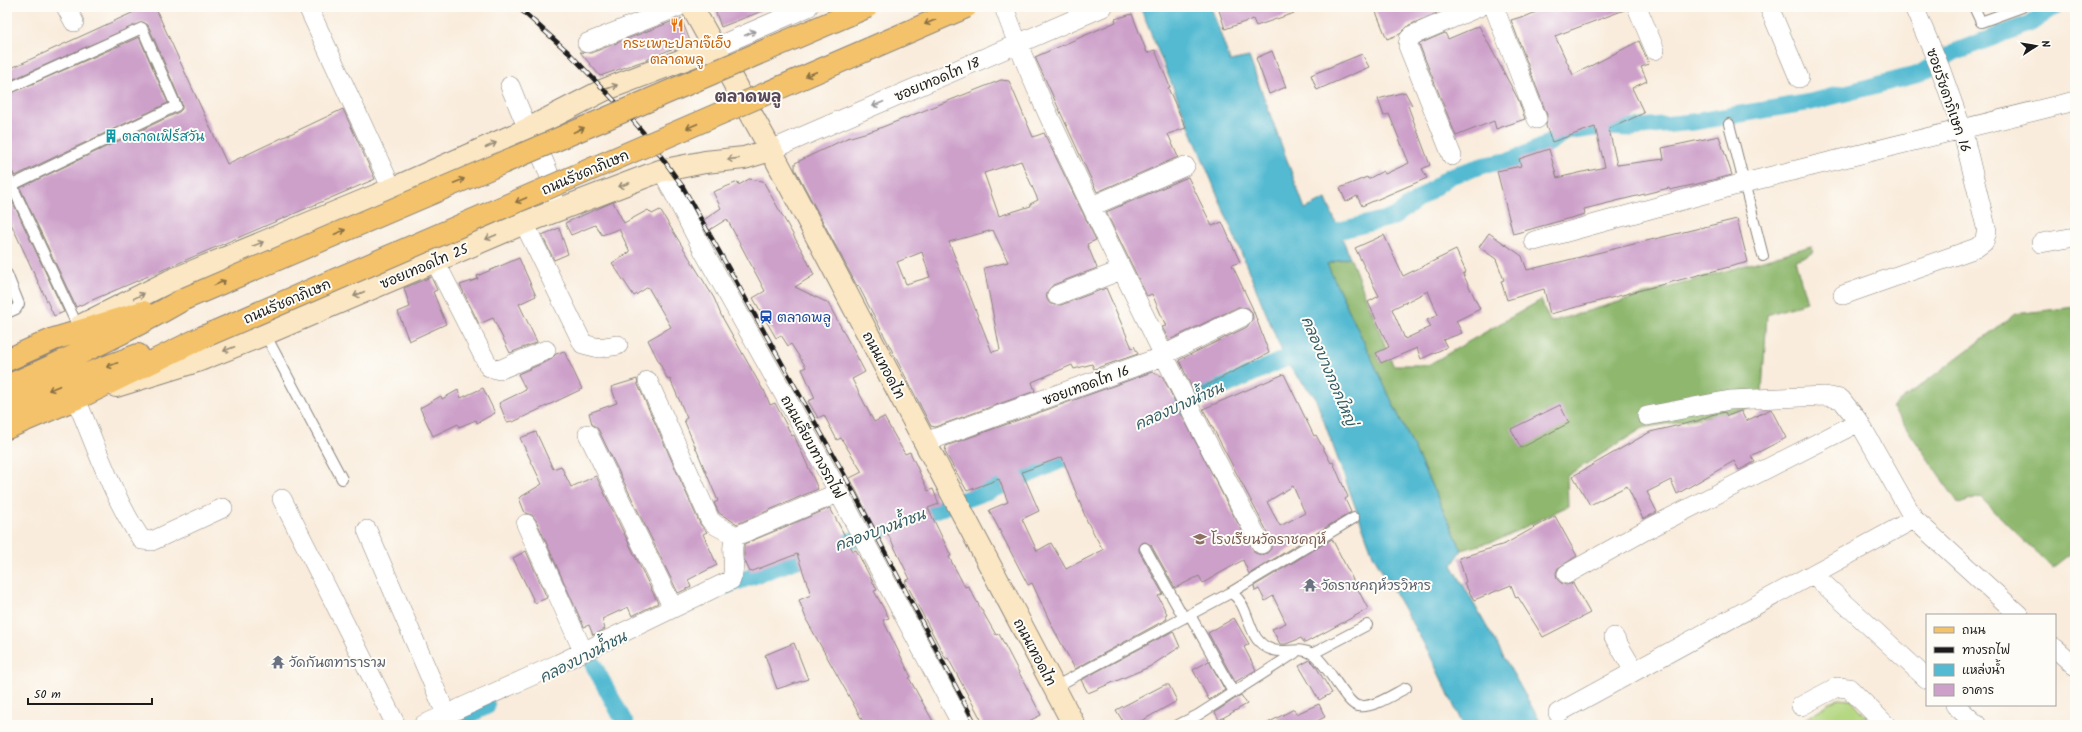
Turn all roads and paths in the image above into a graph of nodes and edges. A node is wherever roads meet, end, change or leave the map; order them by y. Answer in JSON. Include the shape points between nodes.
{"nodes":[{"id":1,"x":308,"y":7,"type":"edge"},
{"id":2,"x":678,"y":7,"type":"edge"},
{"id":3,"x":692,"y":7,"type":"edge"},
{"id":4,"x":808,"y":7,"type":"edge"},
{"id":5,"x":867,"y":7,"type":"edge"},
{"id":6,"x":966,"y":7,"type":"edge"},
{"id":7,"x":1004,"y":7,"type":"edge"},
{"id":8,"x":1103,"y":7,"type":"edge"},
{"id":9,"x":1479,"y":7,"type":"edge"},
{"id":10,"x":1494,"y":7,"type":"edge"},
{"id":11,"x":1637,"y":7,"type":"edge"},
{"id":12,"x":1769,"y":7,"type":"edge"},
{"id":13,"x":1914,"y":7,"type":"edge"},
{"id":14,"x":1974,"y":7,"type":"edge"},
{"id":15,"x":2022,"y":7,"type":"edge"},
{"id":16,"x":587,"y":43,"type":"dead end"},
{"id":17,"x":1017,"y":44,"type":"junction"},
{"id":18,"x":714,"y":48,"type":"junction"},
{"id":19,"x":1655,"y":50,"type":"dead end"},
{"id":20,"x":1799,"y":78,"type":"dead end"},
{"id":21,"x":510,"y":86,"type":"dead end"},
{"id":22,"x":7,"y":89,"type":"edge"},
{"id":23,"x":2075,"y":101,"type":"edge"},
{"id":24,"x":1537,"y":119,"type":"dead end"},
{"id":25,"x":1729,"y":124,"type":"dead end"},
{"id":26,"x":528,"y":129,"type":"junction"},
{"id":27,"x":1962,"y":129,"type":"junction"},
{"id":28,"x":770,"y":150,"type":"junction"},
{"id":29,"x":1452,"y":156,"type":"dead end"},
{"id":30,"x":1185,"y":166,"type":"dead end"},
{"id":31,"x":660,"y":171,"type":"junction"},
{"id":32,"x":7,"y":175,"type":"edge"},
{"id":33,"x":1744,"y":183,"type":"junction"},
{"id":34,"x":12,"y":185,"type":"junction"},
{"id":35,"x":392,"y":189,"type":"junction"},
{"id":36,"x":1092,"y":206,"type":"junction"},
{"id":37,"x":553,"y":212,"type":"junction"},
{"id":38,"x":524,"y":223,"type":"junction"},
{"id":39,"x":2075,"y":237,"type":"edge"},
{"id":40,"x":1534,"y":241,"type":"dead end"},
{"id":41,"x":2041,"y":243,"type":"dead end"},
{"id":42,"x":1763,"y":256,"type":"dead end"},
{"id":43,"x":435,"y":261,"type":"junction"},
{"id":44,"x":1122,"y":270,"type":"junction"},
{"id":45,"x":7,"y":274,"type":"edge"},
{"id":46,"x":1057,"y":295,"type":"dead end"},
{"id":47,"x":1843,"y":295,"type":"dead end"},
{"id":48,"x":184,"y":299,"type":"junction"},
{"id":49,"x":7,"y":313,"type":"edge"},
{"id":50,"x":1242,"y":317,"type":"dead end"},
{"id":51,"x":78,"y":327,"type":"junction"},
{"id":52,"x":265,"y":334,"type":"junction"},
{"id":53,"x":203,"y":337,"type":"junction"},
{"id":54,"x":54,"y":339,"type":"junction"},
{"id":55,"x":618,"y":345,"type":"dead end"},
{"id":56,"x":546,"y":350,"type":"dead end"},
{"id":57,"x":1164,"y":355,"type":"junction"},
{"id":58,"x":7,"y":360,"type":"edge"},
{"id":59,"x":648,"y":381,"type":"dead end"},
{"id":60,"x":7,"y":386,"type":"edge"},
{"id":61,"x":79,"y":398,"type":"junction"},
{"id":62,"x":7,"y":408,"type":"edge"},
{"id":63,"x":1647,"y":416,"type":"dead end"},
{"id":64,"x":1859,"y":422,"type":"junction"},
{"id":65,"x":7,"y":428,"type":"edge"},
{"id":66,"x":588,"y":434,"type":"dead end"},
{"id":67,"x":925,"y":442,"type":"junction"},
{"id":68,"x":342,"y":479,"type":"dead end"},
{"id":69,"x":838,"y":493,"type":"junction"},
{"id":70,"x":282,"y":499,"type":"dead end"},
{"id":71,"x":223,"y":508,"type":"dead end"},
{"id":72,"x":1354,"y":518,"type":"dead end"},
{"id":73,"x":1914,"y":519,"type":"junction"},
{"id":74,"x":526,"y":524,"type":"dead end"},
{"id":75,"x":367,"y":530,"type":"dead end"},
{"id":76,"x":736,"y":536,"type":"junction"},
{"id":77,"x":1261,"y":544,"type":"dead end"},
{"id":78,"x":1145,"y":548,"type":"dead end"},
{"id":79,"x":1567,"y":574,"type":"dead end"},
{"id":80,"x":1813,"y":574,"type":"junction"},
{"id":81,"x":1230,"y":593,"type":"junction"},
{"id":82,"x":673,"y":608,"type":"junction"},
{"id":83,"x":2018,"y":614,"type":"edge"},
{"id":84,"x":1187,"y":617,"type":"junction"},
{"id":85,"x":1368,"y":625,"type":"dead end"},
{"id":86,"x":1614,"y":637,"type":"dead end"},
{"id":87,"x":2056,"y":649,"type":"edge"},
{"id":88,"x":583,"y":651,"type":"junction"},
{"id":89,"x":1299,"y":651,"type":"junction"},
{"id":90,"x":1312,"y":654,"type":"junction"},
{"id":91,"x":2075,"y":666,"type":"edge"},
{"id":92,"x":1634,"y":671,"type":"junction"},
{"id":93,"x":1926,"y":678,"type":"edge"},
{"id":94,"x":1054,"y":688,"type":"junction"},
{"id":95,"x":1406,"y":688,"type":"dead end"},
{"id":96,"x":1233,"y":692,"type":"junction"},
{"id":97,"x":1802,"y":706,"type":"dead end"},
{"id":98,"x":1956,"y":706,"type":"edge"},
{"id":99,"x":1558,"y":713,"type":"dead end"},
{"id":100,"x":446,"y":714,"type":"junction"},
{"id":101,"x":396,"y":725,"type":"edge"},
{"id":102,"x":423,"y":725,"type":"edge"},
{"id":103,"x":962,"y":725,"type":"edge"},
{"id":104,"x":1074,"y":725,"type":"edge"},
{"id":105,"x":1178,"y":725,"type":"edge"},
{"id":106,"x":1886,"y":725,"type":"edge"},
{"id":107,"x":1977,"y":725,"type":"edge"}],
"edges":[{"from":1,"to":35,"type":"street"},
{"from":2,"to":16,"type":"street"},
{"from":3,"to":18,"type":"main road","name":"ถนนเทอดไท"},
{"from":18,"to":4,"type":"street","one_way":true},
{"from":48,"to":5,"type":"main road","one_way":true,"bridge":true},
{"from":6,"to":53,"type":"main road","name":"ถนนรัชดาภิเษก","one_way":true,"bridge":true},
{"from":7,"to":17,"type":"street"},
{"from":8,"to":17,"type":"street","name":"ซอยเทอดไท 18"},
{"from":9,"to":29,"type":"street","via":[[1409,38],[1408,46]]},
{"from":10,"to":24,"type":"street"},
{"from":11,"to":19,"type":"street"},
{"from":12,"to":20,"type":"street"},
{"from":13,"to":27,"type":"street","name":"ซอยรัชดาภิเษก 16"},
{"from":14,"to":15,"type":"lane","via":[[1981,22]]},
{"from":17,"to":28,"type":"street","name":"ซอยเทอดไท 18","one_way":true},
{"from":17,"to":36,"type":"street"},
{"from":26,"to":18,"type":"main road","one_way":true,"via":[[604,90]]},
{"from":18,"to":28,"type":"main road","name":"ถนนเทอดไท"},
{"from":21,"to":26,"type":"street"},
{"from":22,"to":34,"type":"lane","via":[[142,28],[176,106]]},
{"from":23,"to":27,"type":"street"},
{"from":25,"to":33,"type":"lane"},
{"from":35,"to":26,"type":"main road","one_way":true},
{"from":26,"to":37,"type":"street","via":[[544,157],[551,176]]},
{"from":27,"to":33,"type":"street"},
{"from":27,"to":47,"type":"street","name":"ซอยรัชดาภิเษก 16","via":[[1987,231],[1984,242],[1976,248]]},
{"from":28,"to":31,"type":"main road","name":"ซอยเทอดไท 25","one_way":true,"via":[[744,158],[705,162]]},
{"from":28,"to":67,"type":"main road","name":"ถนนเทอดไท"},
{"from":30,"to":36,"type":"street"},
{"from":31,"to":37,"type":"main road","name":"ซอยเทอดไท 25","one_way":true},
{"from":31,"to":69,"type":"street","name":"ถนนเลียบทางรถไฟ"},
{"from":32,"to":34,"type":"lane"},
{"from":33,"to":40,"type":"street"},
{"from":33,"to":42,"type":"lane"},
{"from":34,"to":51,"type":"lane"},
{"from":51,"to":35,"type":"main road","one_way":true,"via":[[170,280]]},
{"from":36,"to":44,"type":"street"},
{"from":37,"to":38,"type":"main road","name":"ซอยเทอดไท 25"},
{"from":38,"to":43,"type":"main road","name":"ซอยเทอดไท 25","one_way":true},
{"from":38,"to":55,"type":"street","via":[[583,344],[599,348]]},
{"from":39,"to":41,"type":"street"},
{"from":43,"to":52,"type":"main road","name":"ซอยเทอดไท 25","one_way":true},
{"from":43,"to":56,"type":"street","via":[[489,367],[499,370]]},
{"from":44,"to":46,"type":"street"},
{"from":44,"to":57,"type":"street"},
{"from":45,"to":49,"type":"lane","via":[[19,304],[16,309]]},
{"from":48,"to":54,"type":"main road"},
{"from":48,"to":60,"type":"main road","via":[[82,354]]},
{"from":50,"to":57,"type":"street","name":"ซอยเทอดไท 16"},
{"from":51,"to":54,"type":"main road"},
{"from":52,"to":61,"type":"main road","name":"ซอยเทอดไท 25","one_way":true,"via":[[197,361]]},
{"from":52,"to":68,"type":"lane"},
{"from":53,"to":61,"type":"main road","name":"ถนนรัชดาภิเษก"},
{"from":53,"to":62,"type":"main road","name":"ถนนรัชดาภิเษก","one_way":true,"via":[[128,359]]},
{"from":54,"to":58,"type":"main road"},
{"from":57,"to":67,"type":"street","name":"ซอยเทอดไท 16"},
{"from":57,"to":77,"type":"street"},
{"from":59,"to":76,"type":"street","via":[[710,520]]},
{"from":61,"to":65,"type":"main road","name":"ถนนรัชดาภิเษก"},
{"from":61,"to":71,"type":"street","via":[[116,492],[142,540],[152,541]]},
{"from":63,"to":64,"type":"street","via":[[1730,400],[1825,396],[1841,399]]},
{"from":64,"to":73,"type":"street"},
{"from":64,"to":79,"type":"street","via":[[1646,530]]},
{"from":66,"to":82,"type":"street"},
{"from":67,"to":94,"type":"main road","name":"ถนนเทอดไท"},
{"from":69,"to":76,"type":"street"},
{"from":69,"to":103,"type":"street","name":"ถนนเลียบทางรถไฟ"},
{"from":70,"to":101,"type":"street"},
{"from":72,"to":81,"type":"lane"},
{"from":73,"to":80,"type":"street"},
{"from":73,"to":83,"type":"street"},
{"from":74,"to":88,"type":"street"},
{"from":75,"to":100,"type":"street"},
{"from":76,"to":82,"type":"street","via":[[732,552],[735,566],[731,580]]},
{"from":78,"to":84,"type":"lane"},
{"from":80,"to":92,"type":"street"},
{"from":80,"to":93,"type":"street"},
{"from":81,"to":84,"type":"lane"},
{"from":81,"to":89,"type":"lane","via":[[1239,600],[1256,637],[1265,648],[1284,652]]},
{"from":82,"to":88,"type":"street"},
{"from":84,"to":94,"type":"lane"},
{"from":84,"to":96,"type":"lane"},
{"from":85,"to":90,"type":"lane"},
{"from":86,"to":92,"type":"street"},
{"from":87,"to":91,"type":"street"},
{"from":88,"to":100,"type":"street"},
{"from":89,"to":90,"type":"lane"},
{"from":89,"to":96,"type":"lane"},
{"from":90,"to":95,"type":"lane","via":[[1326,666],[1349,700],[1357,706],[1370,705]]},
{"from":92,"to":99,"type":"street"},
{"from":94,"to":104,"type":"main road","name":"ถนนเทอดไท"},
{"from":96,"to":105,"type":"lane"},
{"from":97,"to":106,"type":"street","via":[[1837,687],[1849,688]]},
{"from":98,"to":107,"type":"street"},
{"from":100,"to":102,"type":"street"}]}
